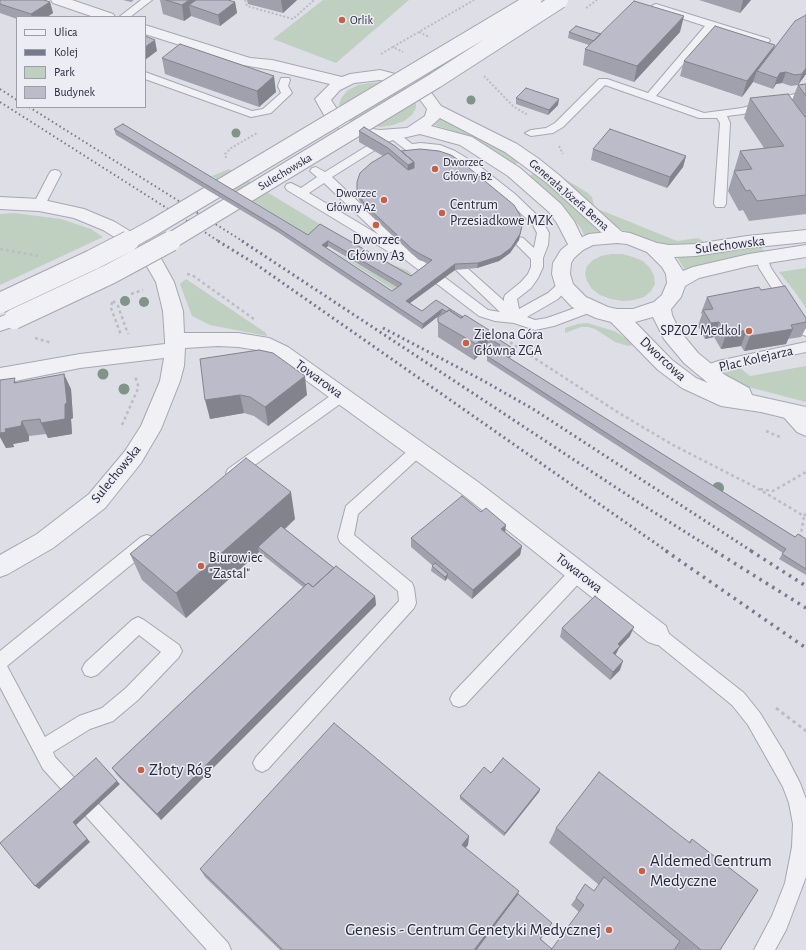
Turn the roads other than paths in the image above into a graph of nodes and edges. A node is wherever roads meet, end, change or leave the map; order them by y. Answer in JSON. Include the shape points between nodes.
{"nodes":[{"id":1,"x":58,"y":0,"type":"edge"},
{"id":2,"x":148,"y":0,"type":"edge"},
{"id":3,"x":534,"y":0,"type":"edge"},
{"id":4,"x":560,"y":0,"type":"edge"},
{"id":5,"x":656,"y":7,"type":"edge"},
{"id":6,"x":98,"y":16,"type":"edge"},
{"id":7,"x":125,"y":16,"type":"edge"},
{"id":8,"x":712,"y":24,"type":"junction"},
{"id":9,"x":146,"y":29,"type":"edge"},
{"id":10,"x":765,"y":41,"type":"edge"},
{"id":11,"x":248,"y":62,"type":"junction"},
{"id":12,"x":146,"y":75,"type":"edge"},
{"id":13,"x":284,"y":80,"type":"junction"},
{"id":14,"x":342,"y":82,"type":"junction"},
{"id":15,"x":313,"y":93,"type":"junction"},
{"id":16,"x":806,"y":94,"type":"edge"},
{"id":17,"x":650,"y":97,"type":"junction"},
{"id":18,"x":435,"y":109,"type":"junction"},
{"id":19,"x":721,"y":115,"type":"junction"},
{"id":20,"x":418,"y":129,"type":"junction"},
{"id":21,"x":531,"y":133,"type":"dead end"},
{"id":22,"x":394,"y":135,"type":"junction"},
{"id":23,"x":55,"y":174,"type":"dead end"},
{"id":24,"x":321,"y":174,"type":"junction"},
{"id":25,"x":0,"y":203,"type":"edge"},
{"id":26,"x":720,"y":204,"type":"dead end"},
{"id":27,"x":39,"y":205,"type":"junction"},
{"id":28,"x":806,"y":236,"type":"edge"},
{"id":29,"x":617,"y":237,"type":"junction"},
{"id":30,"x":518,"y":241,"type":"edge"},
{"id":31,"x":577,"y":246,"type":"junction"},
{"id":32,"x":653,"y":248,"type":"junction"},
{"id":33,"x":806,"y":251,"type":"edge"},
{"id":34,"x":411,"y":258,"type":"junction"},
{"id":35,"x":537,"y":258,"type":"junction"},
{"id":36,"x":762,"y":258,"type":"junction"},
{"id":37,"x":462,"y":270,"type":"edge"},
{"id":38,"x":676,"y":284,"type":"junction"},
{"id":39,"x":564,"y":286,"type":"junction"},
{"id":40,"x":0,"y":303,"type":"edge"},
{"id":41,"x":661,"y":307,"type":"junction"},
{"id":42,"x":589,"y":308,"type":"junction"},
{"id":43,"x":618,"y":316,"type":"junction"},
{"id":44,"x":515,"y":318,"type":"junction"},
{"id":45,"x":7,"y":321,"type":"edge"},
{"id":46,"x":806,"y":331,"type":"edge"},
{"id":47,"x":174,"y":345,"type":"junction"},
{"id":48,"x":806,"y":347,"type":"edge"},
{"id":49,"x":707,"y":371,"type":"junction"},
{"id":50,"x":0,"y":376,"type":"edge"},
{"id":51,"x":342,"y":395,"type":"junction"},
{"id":52,"x":761,"y":404,"type":"junction"},
{"id":53,"x":786,"y":410,"type":"junction"},
{"id":54,"x":806,"y":415,"type":"edge"},
{"id":55,"x":806,"y":430,"type":"edge"},
{"id":56,"x":418,"y":450,"type":"junction"},
{"id":57,"x":223,"y":480,"type":"edge"},
{"id":58,"x":158,"y":533,"type":"edge"},
{"id":59,"x":0,"y":567,"type":"edge"},
{"id":60,"x":578,"y":573,"type":"junction"},
{"id":61,"x":657,"y":634,"type":"joint"},
{"id":62,"x":0,"y":661,"type":"edge"},
{"id":63,"x":91,"y":669,"type":"dead end"},
{"id":64,"x":0,"y":670,"type":"edge"},
{"id":65,"x":459,"y":699,"type":"dead end"},
{"id":66,"x":41,"y":749,"type":"junction"},
{"id":67,"x":262,"y":763,"type":"dead end"},
{"id":68,"x":221,"y":950,"type":"edge"},
{"id":69,"x":764,"y":950,"type":"edge"}],
"edges":[{"from":1,"to":6,"type":"street"},
{"from":2,"to":7,"type":"lane"},
{"from":3,"to":40,"type":"street","name":"Sulechowska","bridge":true,"via":[[154,227],[92,260]]},
{"from":4,"to":45,"type":"street","name":"Sulechowska","bridge":true,"via":[[436,80],[177,237],[103,277]]},
{"from":5,"to":8,"type":"lane"},
{"from":8,"to":10,"type":"lane"},
{"from":8,"to":17,"type":"lane"},
{"from":9,"to":11,"type":"street"},
{"from":11,"to":13,"type":"street"},
{"from":11,"to":14,"type":"street","via":[[272,65]]},
{"from":12,"to":13,"type":"lane","via":[[251,114],[267,111],[287,93],[283,86]]},
{"from":13,"to":15,"type":"street"},
{"from":14,"to":15,"type":"street","via":[[335,87]]},
{"from":14,"to":18,"type":"street","via":[[363,76],[380,75],[398,79],[424,94]]},
{"from":15,"to":22,"type":"street","via":[[346,126],[360,132]]},
{"from":16,"to":19,"type":"lane"},
{"from":17,"to":19,"type":"lane","via":[[703,116]]},
{"from":17,"to":21,"type":"lane","via":[[603,81],[559,125],[550,131]]},
{"from":18,"to":20,"type":"street","via":[[432,118]]},
{"from":18,"to":29,"type":"street","name":"Generała Józefa Bema","via":[[512,148],[553,179]]},
{"from":19,"to":26,"type":"lane","via":[[725,122]]},
{"from":20,"to":22,"type":"street"},
{"from":20,"to":31,"type":"street","name":"Generała Józefa Bema","via":[[466,141],[514,172],[555,208],[565,221]]},
{"from":22,"to":24,"type":"lane"},
{"from":22,"to":35,"type":"lane","via":[[410,148],[440,148],[451,153],[511,197],[538,224],[543,233]]},
{"from":23,"to":27,"type":"lane"},
{"from":24,"to":34,"type":"lane"},
{"from":24,"to":34,"type":"lane","via":[[296,190]]},
{"from":25,"to":27,"type":"street","name":"Sulechowska"},
{"from":27,"to":47,"type":"street","name":"Sulechowska","via":[[94,218],[124,234],[143,249],[159,270],[170,297]]},
{"from":28,"to":32,"type":"street","name":"Sulechowska","via":[[696,250],[669,251]]},
{"from":29,"to":31,"type":"street","via":[[588,240]]},
{"from":29,"to":32,"type":"street"},
{"from":30,"to":35,"type":"lane"},
{"from":31,"to":39,"type":"street","via":[[567,254],[562,263],[560,274]]},
{"from":32,"to":38,"type":"street","via":[[670,264]]},
{"from":33,"to":36,"type":"street","name":"Sulechowska"},
{"from":34,"to":44,"type":"lane","via":[[484,313]]},
{"from":35,"to":44,"type":"lane","via":[[534,275],[510,298]]},
{"from":36,"to":38,"type":"street","name":"Sulechowska","via":[[693,273]]},
{"from":36,"to":46,"type":"lane","name":"Plac Kolejarza","via":[[765,268]]},
{"from":37,"to":44,"type":"lane"},
{"from":38,"to":41,"type":"street","via":[[669,300]]},
{"from":39,"to":42,"type":"street","via":[[574,298]]},
{"from":39,"to":44,"type":"lane","via":[[553,296]]},
{"from":41,"to":43,"type":"street","via":[[633,316]]},
{"from":41,"to":49,"type":"street","name":"Dworcowa","via":[[671,334],[691,358]]},
{"from":42,"to":43,"type":"street"},
{"from":42,"to":44,"type":"lane","via":[[550,323],[535,325]]},
{"from":43,"to":52,"type":"street","name":"Dworcowa","via":[[665,365],[689,383],[721,398]]},
{"from":47,"to":50,"type":"street","name":"Towarowa"},
{"from":47,"to":51,"type":"street","name":"Towarowa","via":[[218,339],[269,345]]},
{"from":47,"to":59,"type":"street","name":"Sulechowska","via":[[174,366],[170,381],[150,429],[133,457],[97,501],[45,541]]},
{"from":48,"to":49,"type":"lane","name":"Plac Kolejarza","via":[[718,366]]},
{"from":49,"to":52,"type":"street","name":"Dworcowa"},
{"from":51,"to":56,"type":"street","name":"Towarowa"},
{"from":51,"to":57,"type":"lane"},
{"from":52,"to":53,"type":"street","name":"Dworcowa"},
{"from":53,"to":54,"type":"street","name":"Dworcowa"},
{"from":53,"to":55,"type":"lane"},
{"from":56,"to":60,"type":"street","name":"Towarowa"},
{"from":56,"to":67,"type":"lane","via":[[351,511],[346,537],[406,588],[408,603]]},
{"from":58,"to":62,"type":"lane"},
{"from":60,"to":61,"type":"street","name":"Towarowa"},
{"from":60,"to":65,"type":"lane"},
{"from":61,"to":69,"type":"lane","name":"Towarowa","via":[[738,699],[754,719],[778,758],[798,803],[802,824],[802,847],[795,883],[779,923]]},
{"from":63,"to":66,"type":"lane","via":[[138,625],[173,651],[132,694],[107,715],[85,722]]},
{"from":64,"to":66,"type":"lane"},
{"from":66,"to":68,"type":"lane","via":[[49,764]]}]}
